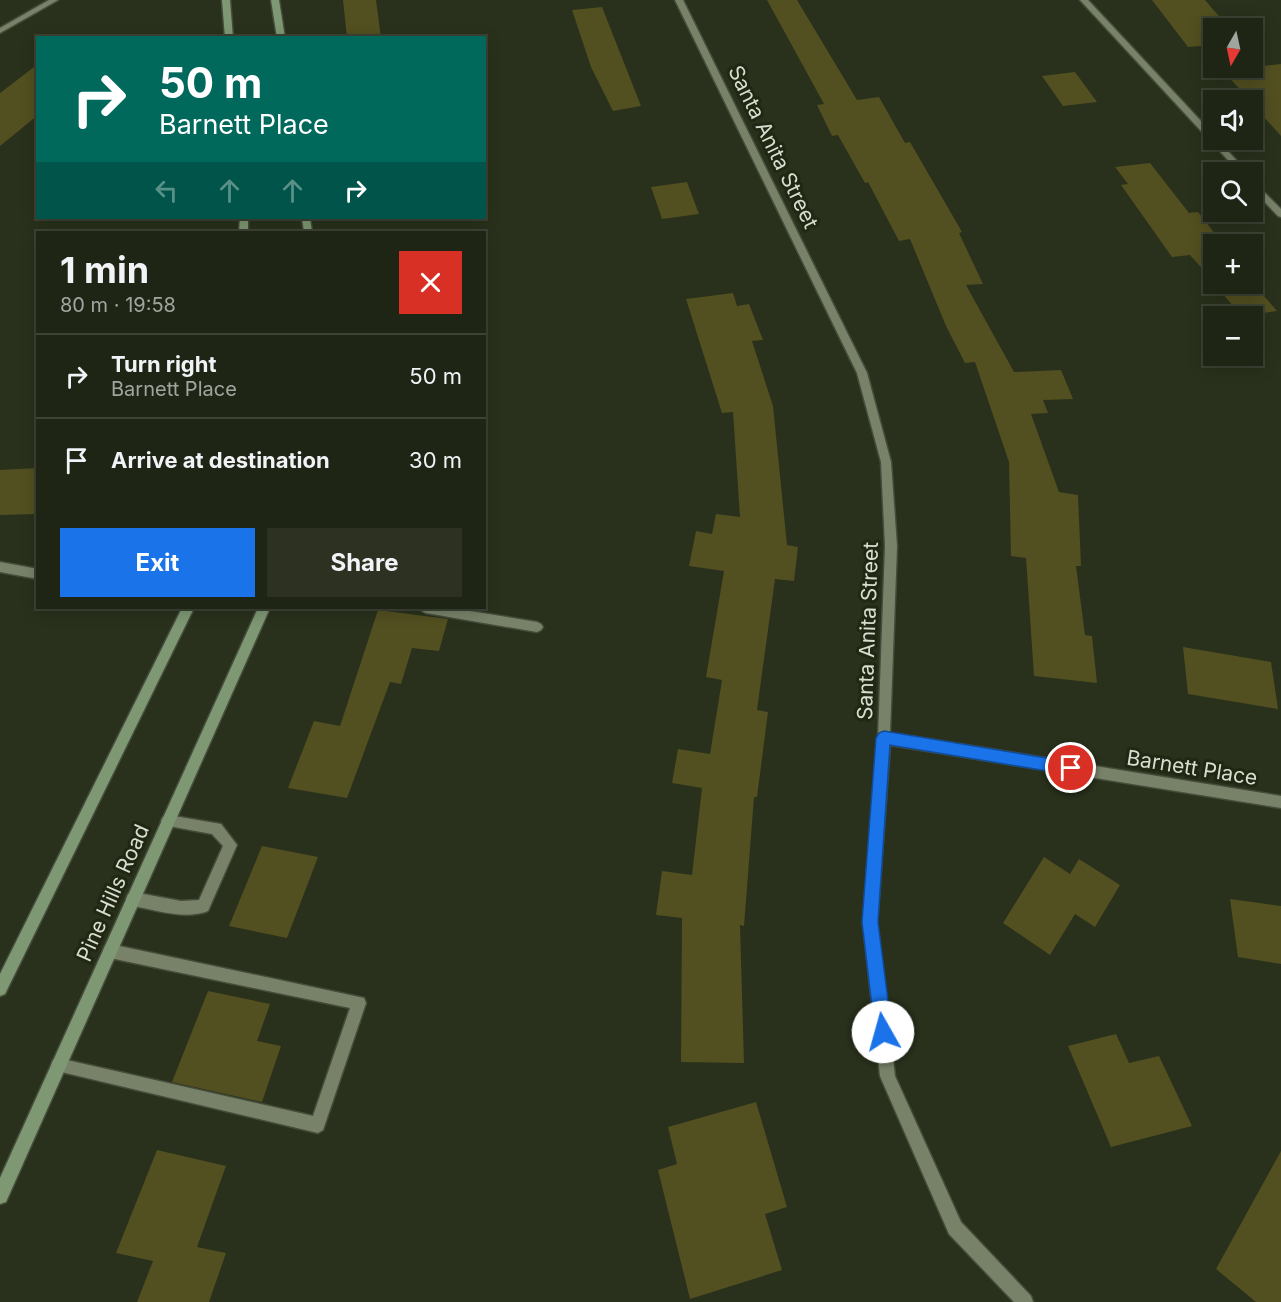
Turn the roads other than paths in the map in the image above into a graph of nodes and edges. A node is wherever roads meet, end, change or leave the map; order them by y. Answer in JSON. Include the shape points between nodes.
{"nodes":[{"id":1,"x":54,"y":0,"type":"edge"},
{"id":2,"x":226,"y":0,"type":"edge"},
{"id":3,"x":275,"y":0,"type":"edge"},
{"id":4,"x":679,"y":0,"type":"edge"},
{"id":5,"x":1084,"y":0,"type":"edge"},
{"id":6,"x":0,"y":31,"type":"edge"},
{"id":7,"x":229,"y":36,"type":"edge"},
{"id":8,"x":280,"y":36,"type":"edge"},
{"id":9,"x":1234,"y":162,"type":"edge"},
{"id":10,"x":1263,"y":195,"type":"edge"},
{"id":11,"x":1281,"y":214,"type":"edge"},
{"id":12,"x":0,"y":567,"type":"edge"},
{"id":13,"x":36,"y":574,"type":"edge"},
{"id":14,"x":188,"y":609,"type":"edge"},
{"id":15,"x":264,"y":609,"type":"edge"},
{"id":16,"x":432,"y":609,"type":"edge"},
{"id":17,"x":537,"y":627,"type":"dead end"},
{"id":18,"x":884,"y":738,"type":"junction"},
{"id":19,"x":1281,"y":802,"type":"edge"},
{"id":20,"x":168,"y":821,"type":"junction"},
{"id":21,"x":133,"y":899,"type":"junction"},
{"id":22,"x":110,"y":951,"type":"junction"},
{"id":23,"x":0,"y":989,"type":"edge"},
{"id":24,"x":58,"y":1065,"type":"junction"},
{"id":25,"x":0,"y":1196,"type":"edge"},
{"id":26,"x":1025,"y":1302,"type":"edge"}],
"edges":[{"from":1,"to":6,"type":"street"},
{"from":2,"to":7,"type":"main road"},
{"from":3,"to":8,"type":"main road"},
{"from":4,"to":18,"type":"street","name":"Santa Anita Street","via":[[862,373],[886,462],[891,535]]},
{"from":5,"to":9,"type":"street"},
{"from":10,"to":11,"type":"street"},
{"from":12,"to":13,"type":"street"},
{"from":14,"to":23,"type":"main road"},
{"from":15,"to":20,"type":"main road","name":"Pine Hills Road"},
{"from":16,"to":17,"type":"street"},
{"from":18,"to":19,"type":"street","name":"Barnett Place"},
{"from":18,"to":26,"type":"street","name":"Santa Anita Street","via":[[870,922],[888,1076],[955,1228]]},
{"from":20,"to":21,"type":"main road","name":"Pine Hills Road"},
{"from":20,"to":21,"type":"street","via":[[216,828],[230,845],[203,906],[181,908]]},
{"from":21,"to":22,"type":"main road","name":"Pine Hills Road"},
{"from":22,"to":24,"type":"main road","name":"Pine Hills Road"},
{"from":22,"to":24,"type":"street","via":[[358,1003],[318,1125]]},
{"from":24,"to":25,"type":"main road","name":"Pine Hills Road"}]}
